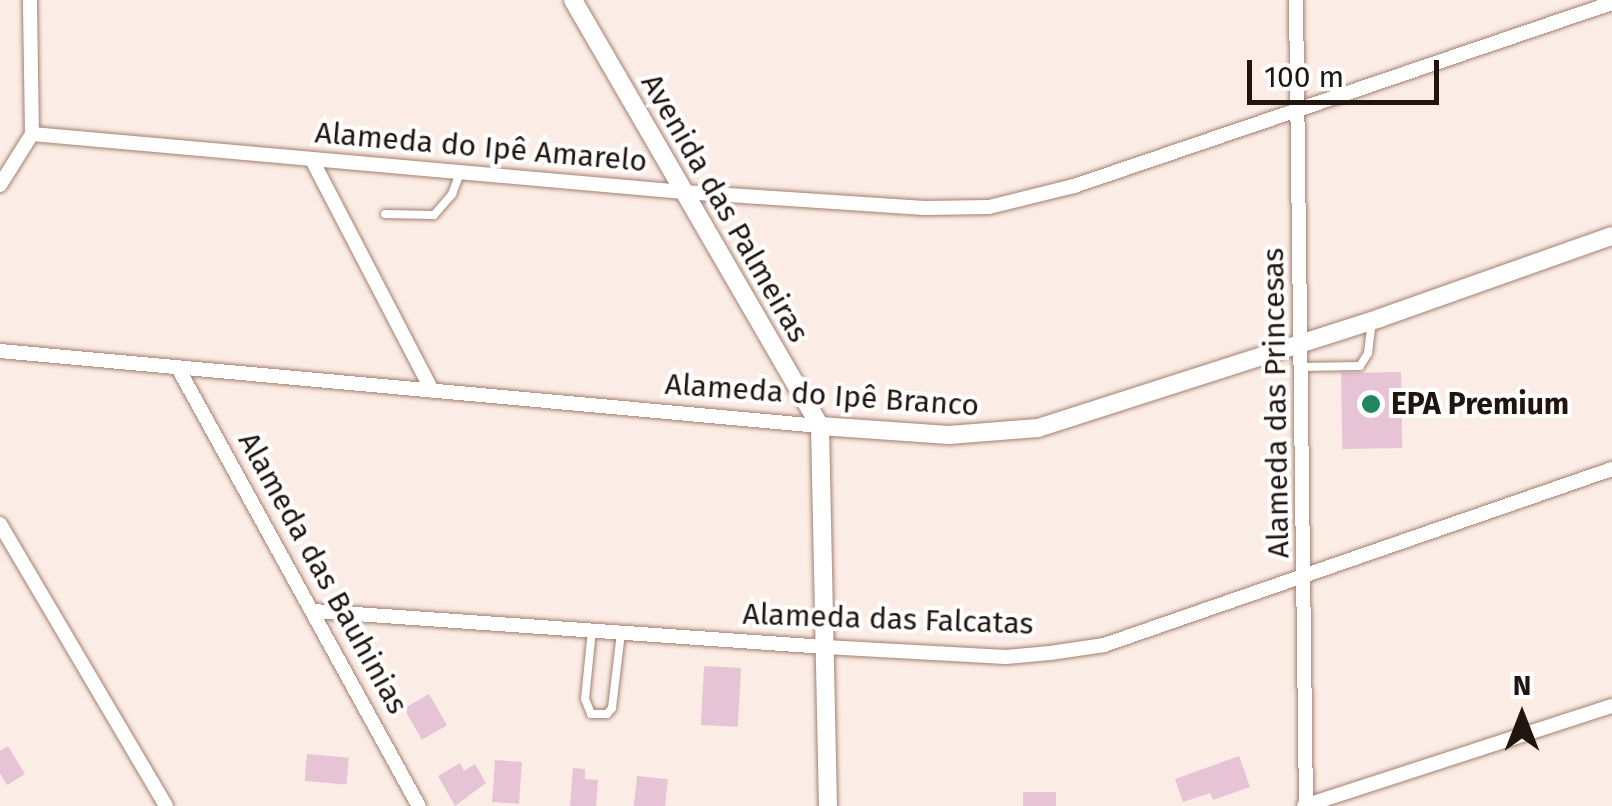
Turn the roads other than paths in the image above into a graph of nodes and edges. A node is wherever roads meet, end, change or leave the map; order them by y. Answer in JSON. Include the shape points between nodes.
{"nodes":[{"id":1,"x":30,"y":0,"type":"edge"},
{"id":2,"x":573,"y":0,"type":"edge"},
{"id":3,"x":1296,"y":0,"type":"edge"},
{"id":4,"x":1612,"y":3,"type":"edge"},
{"id":5,"x":1300,"y":110,"type":"junction"},
{"id":6,"x":32,"y":134,"type":"junction"},
{"id":7,"x":312,"y":160,"type":"junction"},
{"id":8,"x":460,"y":173,"type":"junction"},
{"id":9,"x":0,"y":185,"type":"edge"},
{"id":10,"x":683,"y":192,"type":"junction"},
{"id":11,"x":385,"y":214,"type":"dead end"},
{"id":12,"x":1612,"y":236,"type":"edge"},
{"id":13,"x":1372,"y":320,"type":"junction"},
{"id":14,"x":1302,"y":343,"type":"junction"},
{"id":15,"x":0,"y":351,"type":"edge"},
{"id":16,"x":178,"y":368,"type":"junction"},
{"id":17,"x":1302,"y":368,"type":"junction"},
{"id":18,"x":432,"y":391,"type":"junction"},
{"id":19,"x":820,"y":426,"type":"junction"},
{"id":20,"x":1612,"y":469,"type":"edge"},
{"id":21,"x":0,"y":524,"type":"edge"},
{"id":22,"x":1306,"y":574,"type":"junction"},
{"id":23,"x":312,"y":611,"type":"junction"},
{"id":24,"x":592,"y":630,"type":"junction"},
{"id":25,"x":621,"y":632,"type":"junction"},
{"id":26,"x":826,"y":647,"type":"junction"},
{"id":27,"x":1612,"y":706,"type":"edge"},
{"id":28,"x":166,"y":806,"type":"edge"},
{"id":29,"x":419,"y":806,"type":"edge"},
{"id":30,"x":828,"y":806,"type":"edge"},
{"id":31,"x":1305,"y":806,"type":"edge"}],
"edges":[{"from":1,"to":6,"type":"street"},
{"from":2,"to":10,"type":"street","name":"Avenida das Palmeiras"},
{"from":3,"to":5,"type":"street","name":"Alameda das Princesas"},
{"from":4,"to":5,"type":"street","name":"Alameda do Ipê Amarelo"},
{"from":5,"to":10,"type":"street","name":"Alameda do Ipê Amarelo","via":[[1074,186],[989,207]]},
{"from":5,"to":14,"type":"street","name":"Alameda das Princesas"},
{"from":6,"to":7,"type":"street","name":"Alameda do Ipê Amarelo"},
{"from":6,"to":9,"type":"street"},
{"from":7,"to":8,"type":"street","name":"Alameda do Ipê Amarelo"},
{"from":7,"to":18,"type":"street"},
{"from":8,"to":10,"type":"street","name":"Alameda do Ipê Amarelo"},
{"from":8,"to":11,"type":"lane","via":[[434,215]]},
{"from":10,"to":19,"type":"street","name":"Avenida das Palmeiras"},
{"from":12,"to":13,"type":"street","name":"Alameda do Ipê Branco"},
{"from":13,"to":14,"type":"street","name":"Alameda do Ipê Branco"},
{"from":13,"to":17,"type":"lane","via":[[1360,366]]},
{"from":14,"to":17,"type":"street","name":"Alameda das Princesas"},
{"from":14,"to":19,"type":"street","name":"Alameda do Ipê Branco","via":[[1016,432],[949,435]]},
{"from":15,"to":16,"type":"street","name":"Alameda do Ipê Branco"},
{"from":16,"to":18,"type":"street","name":"Alameda do Ipê Branco"},
{"from":16,"to":23,"type":"street","name":"Alameda das Bauhinias"},
{"from":17,"to":22,"type":"street","name":"Alameda das Princesas"},
{"from":18,"to":19,"type":"street","name":"Alameda do Ipê Branco"},
{"from":19,"to":26,"type":"street","name":"Avenida das Palmeiras"},
{"from":20,"to":22,"type":"street","name":"Alameda das Falcatas"},
{"from":21,"to":28,"type":"street"},
{"from":22,"to":26,"type":"street","name":"Alameda das Falcatas","via":[[1104,644],[1050,653],[1006,657]]},
{"from":22,"to":31,"type":"street","name":"Alameda das Princesas"},
{"from":23,"to":24,"type":"street","name":"Alameda das Falcatas"},
{"from":23,"to":29,"type":"street","name":"Alameda das Bauhinias"},
{"from":24,"to":25,"type":"street","name":"Alameda das Falcatas"},
{"from":24,"to":25,"type":"lane","via":[[585,699],[591,714],[612,708]]},
{"from":25,"to":26,"type":"street","name":"Alameda das Falcatas"},
{"from":26,"to":30,"type":"street","name":"Avenida das Palmeiras"},
{"from":27,"to":31,"type":"street"}]}
